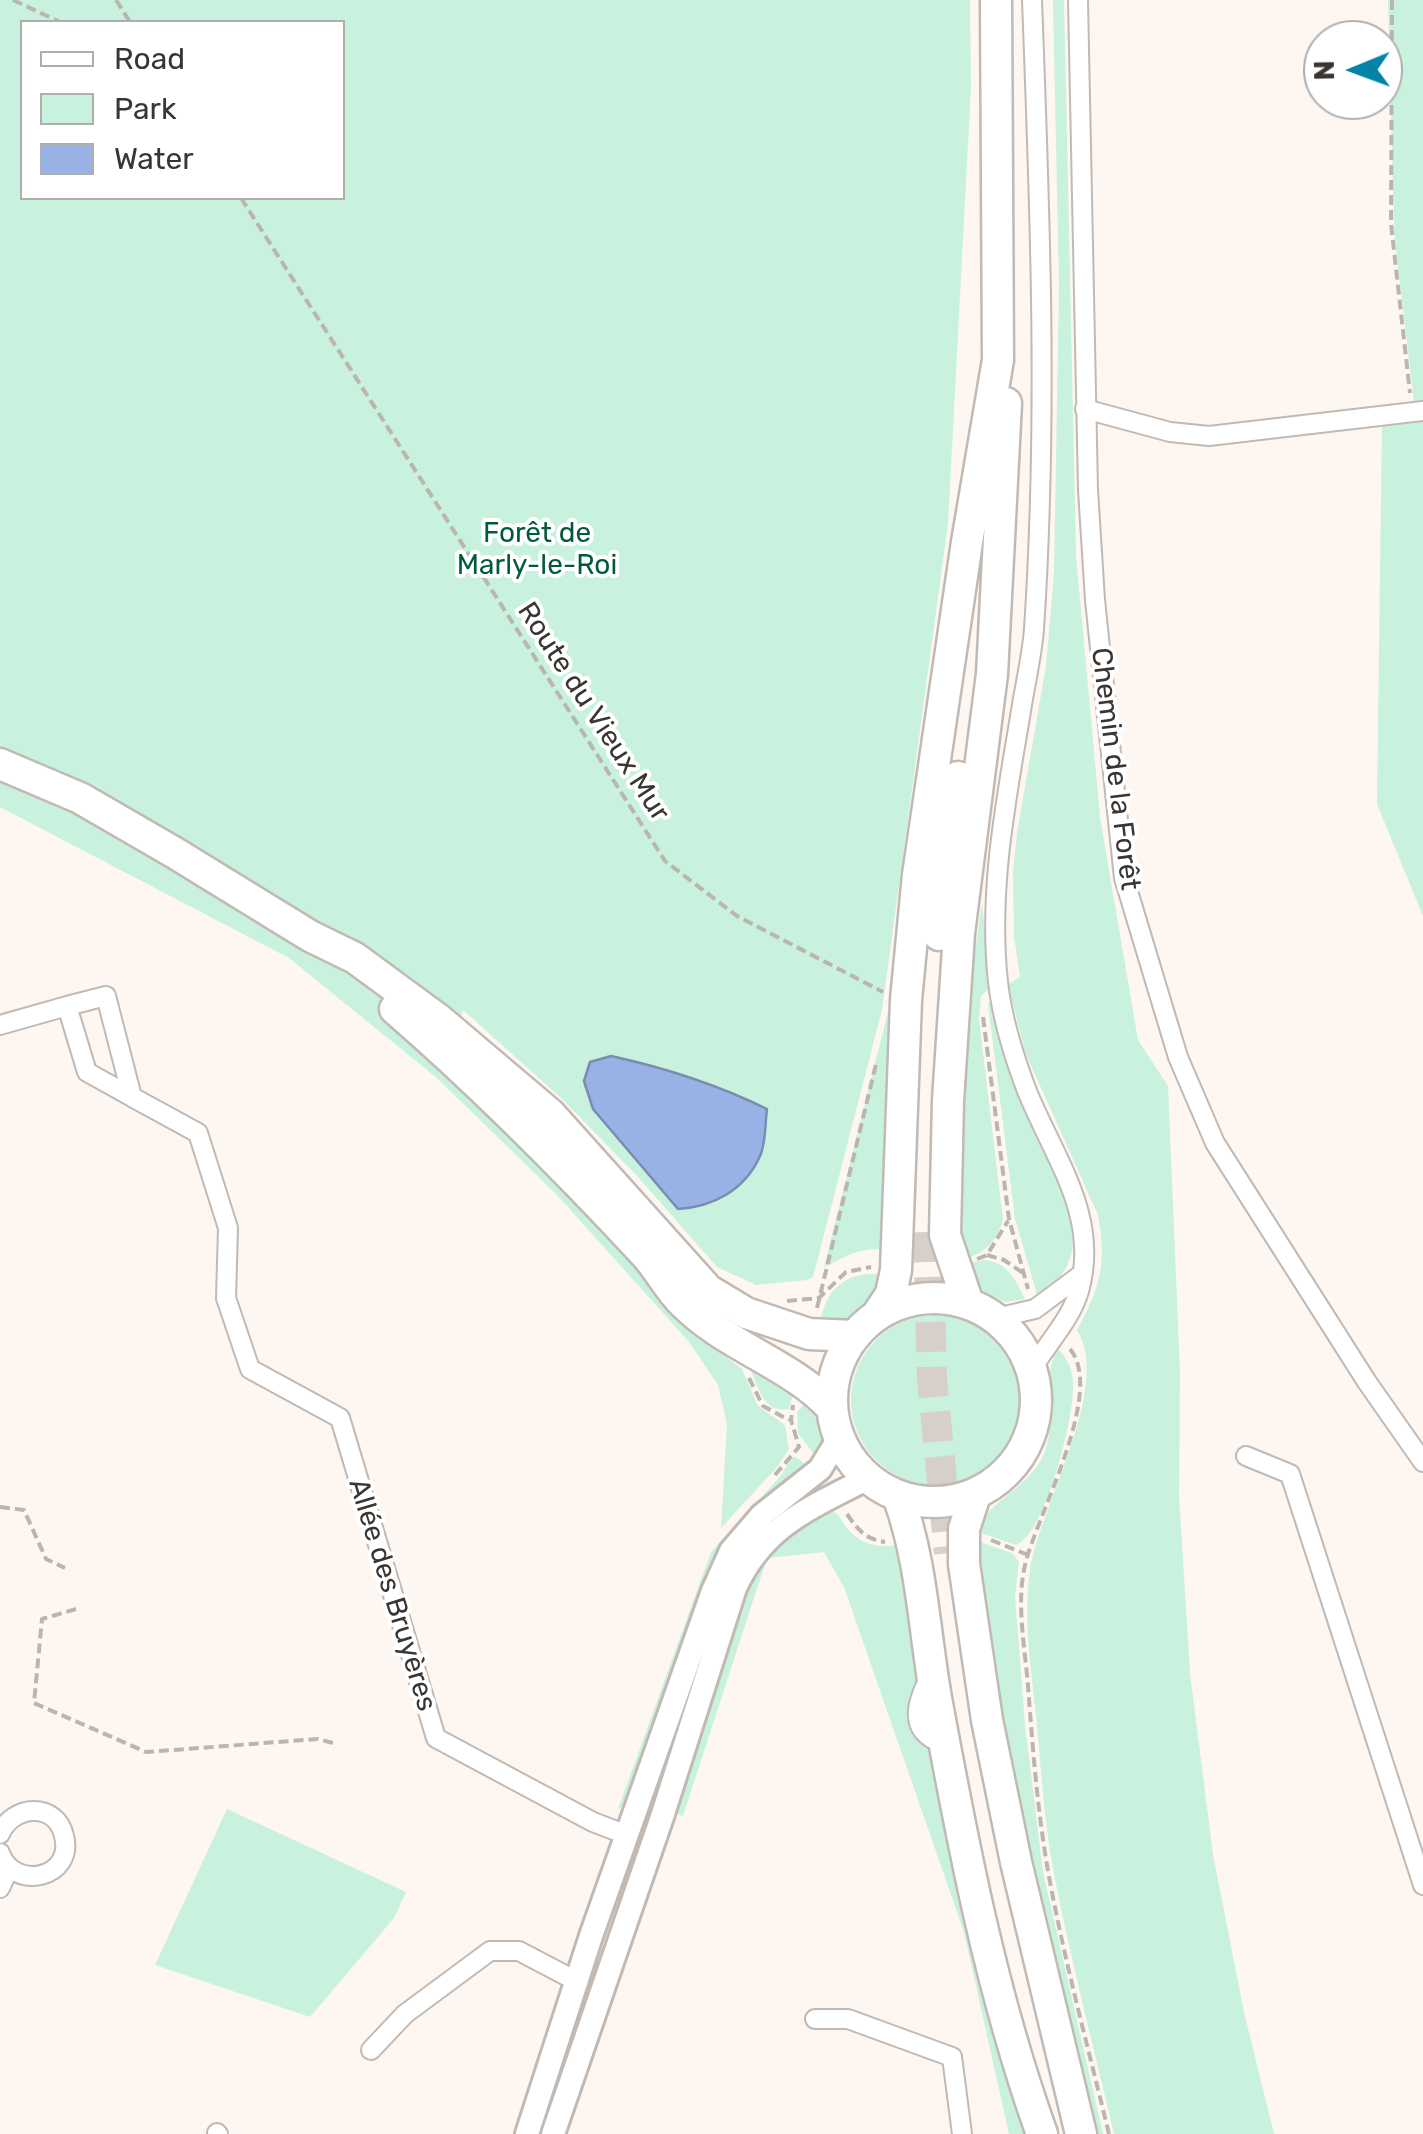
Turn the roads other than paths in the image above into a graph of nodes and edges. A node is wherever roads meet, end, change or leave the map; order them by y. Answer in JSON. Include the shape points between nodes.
{"nodes":[{"id":1,"x":996,"y":0,"type":"edge"},
{"id":2,"x":1032,"y":0,"type":"edge"},
{"id":3,"x":1078,"y":0,"type":"edge"},
{"id":4,"x":998,"y":360,"type":"junction"},
{"id":5,"x":1085,"y":409,"type":"junction"},
{"id":6,"x":1418,"y":412,"type":"edge"},
{"id":7,"x":982,"y":461,"type":"junction"},
{"id":8,"x":998,"y":558,"type":"junction"},
{"id":9,"x":0,"y":764,"type":"edge"},
{"id":10,"x":310,"y":936,"type":"junction"},
{"id":11,"x":67,"y":1006,"type":"junction"},
{"id":12,"x":0,"y":1024,"type":"edge"},
{"id":13,"x":132,"y":1097,"type":"junction"},
{"id":14,"x":1082,"y":1274,"type":"junction"},
{"id":15,"x":968,"y":1303,"type":"junction"},
{"id":16,"x":996,"y":1318,"type":"junction"},
{"id":17,"x":866,"y":1325,"type":"junction"},
{"id":18,"x":1032,"y":1369,"type":"junction"},
{"id":19,"x":836,"y":1423,"type":"junction"},
{"id":20,"x":1246,"y":1456,"type":"dead end"},
{"id":21,"x":1423,"y":1462,"type":"edge"},
{"id":22,"x":868,"y":1478,"type":"junction"},
{"id":23,"x":976,"y":1494,"type":"junction"},
{"id":24,"x":898,"y":1496,"type":"junction"},
{"id":25,"x":0,"y":1834,"type":"edge"},
{"id":26,"x":627,"y":1835,"type":"junction"},
{"id":27,"x":651,"y":1845,"type":"junction"},
{"id":28,"x":4,"y":1860,"type":"edge"},
{"id":29,"x":1423,"y":1885,"type":"edge"},
{"id":30,"x":0,"y":1888,"type":"edge"},
{"id":31,"x":578,"y":1982,"type":"junction"},
{"id":32,"x":602,"y":1992,"type":"junction"},
{"id":33,"x":815,"y":2019,"type":"dead end"},
{"id":34,"x":371,"y":2050,"type":"dead end"},
{"id":35,"x":527,"y":2134,"type":"edge"},
{"id":36,"x":553,"y":2134,"type":"edge"},
{"id":37,"x":962,"y":2134,"type":"edge"},
{"id":38,"x":1042,"y":2134,"type":"edge"},
{"id":39,"x":1056,"y":2134,"type":"edge"},
{"id":40,"x":1070,"y":2134,"type":"edge"},
{"id":41,"x":1082,"y":2134,"type":"edge"}],
"edges":[{"from":1,"to":4,"type":"main road"},
{"from":2,"to":14,"type":"street","via":[[1042,466],[1034,632],[999,843],[995,935],[998,985],[1016,1057],[1083,1218]]},
{"from":3,"to":5,"type":"street","name":"Chemin de la Forêt"},
{"from":4,"to":7,"type":"main road"},
{"from":4,"to":8,"type":"main road","via":[[1008,411]]},
{"from":5,"to":6,"type":"street","via":[[1209,436]]},
{"from":5,"to":21,"type":"street","name":"Chemin de la Forêt","via":[[1094,600],[1124,878],[1152,980],[1215,1143]]},
{"from":7,"to":8,"type":"main road","via":[[982,522],[931,926],[922,1045],[922,1233],[945,867]]},
{"from":7,"to":17,"type":"main road","via":[[920,856],[906,1000],[896,1270],[892,1294]]},
{"from":8,"to":15,"type":"main road","via":[[948,1101],[945,1235]]},
{"from":9,"to":10,"type":"main road","via":[[80,798]]},
{"from":10,"to":17,"type":"main road","via":[[355,958],[438,1019],[550,1114],[708,1290],[746,1313],[810,1334]]},
{"from":10,"to":19,"type":"main road","via":[[459,1064],[698,1317],[799,1378]]},
{"from":11,"to":12,"type":"street"},
{"from":11,"to":13,"type":"street","via":[[87,1072]]},
{"from":11,"to":13,"type":"street","via":[[106,996]]},
{"from":13,"to":26,"type":"street","name":"Allée des Bruyères","via":[[198,1134],[228,1228],[226,1298],[250,1369],[340,1418],[436,1738]]},
{"from":14,"to":16,"type":"street","via":[[1035,1309]]},
{"from":14,"to":18,"type":"street","via":[[1070,1312]]},
{"from":15,"to":16,"type":"main road"},
{"from":15,"to":17,"type":"main road","via":[[906,1302]]},
{"from":16,"to":18,"type":"main road"},
{"from":17,"to":19,"type":"main road","via":[[841,1358],[834,1382]]},
{"from":18,"to":23,"type":"main road","via":[[1036,1411],[1023,1452]]},
{"from":19,"to":22,"type":"main road"},
{"from":19,"to":26,"type":"street","via":[[820,1468],[762,1515],[731,1551]]},
{"from":20,"to":29,"type":"street","via":[[1290,1474]]},
{"from":22,"to":24,"type":"main road"},
{"from":22,"to":27,"type":"street","via":[[786,1523],[745,1566]]},
{"from":23,"to":24,"type":"main road","via":[[950,1502]]},
{"from":23,"to":41,"type":"main road","via":[[964,1529],[964,1564],[987,1720]]},
{"from":24,"to":38,"type":"main road","via":[[913,1536],[932,1672],[986,1948]]},
{"from":25,"to":28,"type":"street","via":[[11,1817],[32,1810],[54,1818],[64,1836],[62,1857],[48,1873],[28,1877]]},
{"from":26,"to":27,"type":"street"},
{"from":26,"to":31,"type":"street"},
{"from":27,"to":32,"type":"street"},
{"from":28,"to":30,"type":"street"},
{"from":31,"to":32,"type":"street"},
{"from":31,"to":34,"type":"street","via":[[519,1951],[490,1951],[406,2014]]},
{"from":31,"to":35,"type":"street"},
{"from":32,"to":36,"type":"street"},
{"from":33,"to":37,"type":"street","via":[[848,2019],[952,2057]]},
{"from":39,"to":40,"type":"main road","via":[[969,1781],[950,1673],[942,1553],[1000,1876]]}]}
